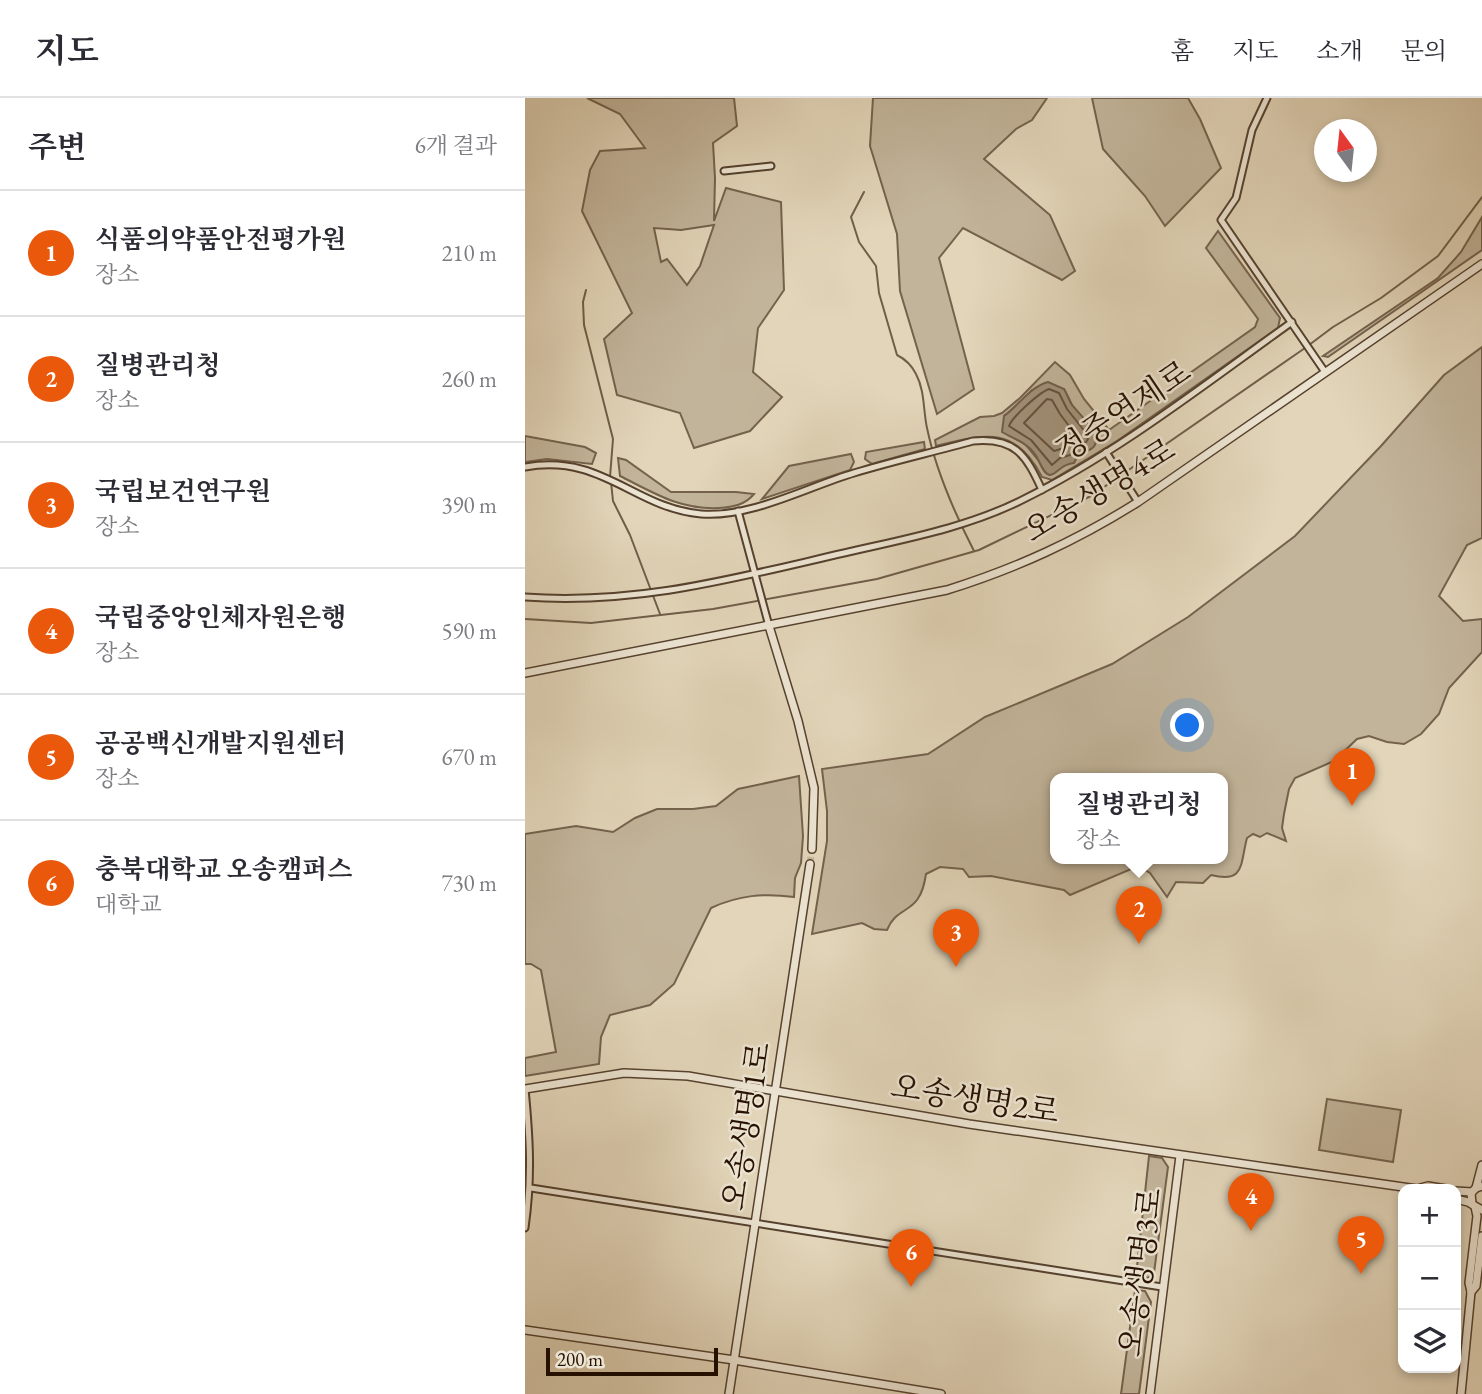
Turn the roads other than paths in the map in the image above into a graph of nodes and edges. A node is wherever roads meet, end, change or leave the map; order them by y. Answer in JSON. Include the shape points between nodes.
{"nodes":[{"id":1,"x":1266,"y":98,"type":"edge"},
{"id":2,"x":771,"y":166,"type":"dead end"},
{"id":3,"x":724,"y":171,"type":"dead end"},
{"id":4,"x":1482,"y":264,"type":"edge"},
{"id":5,"x":1292,"y":323,"type":"junction"},
{"id":6,"x":1325,"y":372,"type":"junction"},
{"id":7,"x":1107,"y":454,"type":"junction"},
{"id":8,"x":525,"y":467,"type":"edge"},
{"id":9,"x":1042,"y":490,"type":"junction"},
{"id":10,"x":1136,"y":500,"type":"junction"},
{"id":11,"x":739,"y":511,"type":"junction"},
{"id":12,"x":756,"y":577,"type":"junction"},
{"id":13,"x":525,"y":597,"type":"edge"},
{"id":14,"x":769,"y":626,"type":"junction"},
{"id":15,"x":525,"y":673,"type":"edge"},
{"id":16,"x":812,"y":849,"type":"tunnel mouth"},
{"id":17,"x":810,"y":864,"type":"tunnel mouth"},
{"id":18,"x":525,"y":1089,"type":"edge"},
{"id":19,"x":776,"y":1090,"type":"junction"},
{"id":20,"x":1180,"y":1156,"type":"junction"},
{"id":21,"x":1482,"y":1165,"type":"edge"},
{"id":22,"x":1398,"y":1186,"type":"edge"},
{"id":23,"x":531,"y":1188,"type":"junction"},
{"id":24,"x":1477,"y":1189,"type":"edge"},
{"id":25,"x":1476,"y":1207,"type":"edge"},
{"id":26,"x":756,"y":1225,"type":"junction"},
{"id":27,"x":525,"y":1228,"type":"edge"},
{"id":28,"x":1482,"y":1236,"type":"edge"},
{"id":29,"x":1162,"y":1287,"type":"junction"},
{"id":30,"x":1471,"y":1292,"type":"junction"},
{"id":31,"x":525,"y":1330,"type":"edge"},
{"id":32,"x":734,"y":1360,"type":"junction"},
{"id":33,"x":729,"y":1394,"type":"edge"},
{"id":34,"x":941,"y":1394,"type":"edge"},
{"id":35,"x":1150,"y":1394,"type":"edge"},
{"id":36,"x":1461,"y":1394,"type":"edge"}],
"edges":[{"from":1,"to":5,"type":"street","via":[[1252,130],[1235,198],[1221,220]]},
{"from":2,"to":3,"type":"street"},
{"from":4,"to":6,"type":"street","name":"오송생명4로"},
{"from":5,"to":6,"type":"street"},
{"from":5,"to":7,"type":"street","name":"정중연제로"},
{"from":6,"to":10,"type":"street","name":"오송생명4로"},
{"from":7,"to":9,"type":"street","name":"정중연제로"},
{"from":7,"to":10,"type":"street"},
{"from":8,"to":11,"type":"street","via":[[581,467],[679,510],[716,515]]},
{"from":9,"to":11,"type":"street","via":[[1024,456],[1003,442],[982,440],[855,472]]},
{"from":9,"to":12,"type":"street","name":"정중연제로","via":[[955,526]]},
{"from":10,"to":14,"type":"street","name":"오송생명4로","via":[[1082,536],[995,575],[947,590]]},
{"from":11,"to":12,"type":"street"},
{"from":12,"to":13,"type":"street","via":[[643,595],[568,600]]},
{"from":12,"to":14,"type":"street"},
{"from":14,"to":15,"type":"street","name":"오송생명4로"},
{"from":14,"to":16,"type":"street","via":[[814,788]]},
{"from":17,"to":19,"type":"street","name":"오송생명1로"},
{"from":18,"to":19,"type":"street","name":"오송생명2로","via":[[644,1073]]},
{"from":18,"to":23,"type":"street"},
{"from":19,"to":20,"type":"street","name":"오송생명2로"},
{"from":19,"to":26,"type":"street","name":"오송생명1로"},
{"from":20,"to":22,"type":"street","name":"오송생명2로"},
{"from":20,"to":29,"type":"street","name":"오송생명3로"},
{"from":21,"to":24,"type":"street"},
{"from":23,"to":26,"type":"street"},
{"from":23,"to":27,"type":"street"},
{"from":24,"to":25,"type":"street","via":[[1470,1197]]},
{"from":25,"to":30,"type":"street"},
{"from":26,"to":29,"type":"street"},
{"from":26,"to":32,"type":"street","name":"오송생명1로"},
{"from":28,"to":30,"type":"street","via":[[1476,1286]]},
{"from":29,"to":35,"type":"street","name":"오송생명3로"},
{"from":30,"to":36,"type":"street"},
{"from":31,"to":32,"type":"street"},
{"from":32,"to":33,"type":"street","name":"오송생명1로"},
{"from":32,"to":34,"type":"street"}]}
